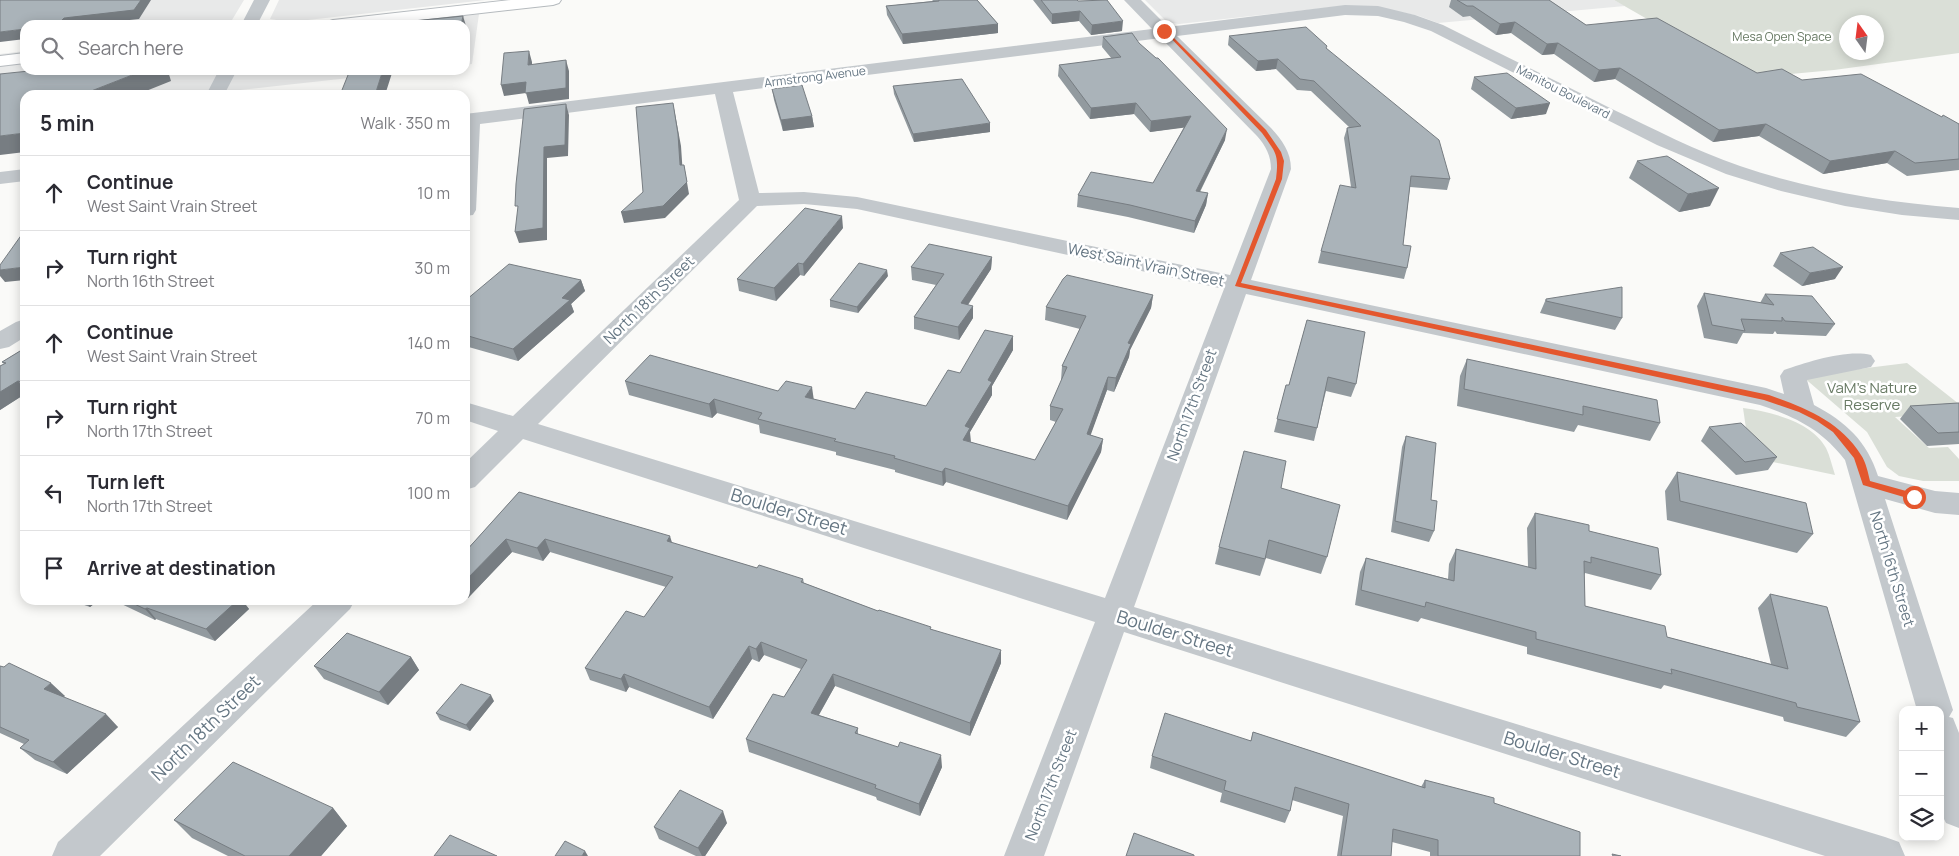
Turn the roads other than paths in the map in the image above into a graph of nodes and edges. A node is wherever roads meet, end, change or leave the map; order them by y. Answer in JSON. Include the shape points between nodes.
{"nodes":[{"id":1,"x":262,"y":0,"type":"edge"},
{"id":2,"x":553,"y":0,"type":"edge"},
{"id":3,"x":1132,"y":0,"type":"edge"},
{"id":4,"x":252,"y":20,"type":"edge"},
{"id":5,"x":377,"y":20,"type":"edge"},
{"id":6,"x":1164,"y":31,"type":"junction"},
{"id":7,"x":20,"y":59,"type":"edge"},
{"id":8,"x":0,"y":61,"type":"edge"},
{"id":9,"x":225,"y":75,"type":"edge"},
{"id":10,"x":723,"y":89,"type":"junction"},
{"id":11,"x":218,"y":90,"type":"edge"},
{"id":12,"x":470,"y":120,"type":"edge"},
{"id":13,"x":20,"y":176,"type":"edge"},
{"id":14,"x":0,"y":178,"type":"edge"},
{"id":15,"x":750,"y":201,"type":"junction"},
{"id":16,"x":1959,"y":214,"type":"edge"},
{"id":17,"x":1237,"y":284,"type":"junction"},
{"id":18,"x":20,"y":330,"type":"edge"},
{"id":19,"x":0,"y":341,"type":"edge"},
{"id":20,"x":1862,"y":361,"type":"dead end"},
{"id":21,"x":1802,"y":410,"type":"junction"},
{"id":22,"x":470,"y":413,"type":"edge"},
{"id":23,"x":520,"y":428,"type":"junction"},
{"id":24,"x":470,"y":475,"type":"edge"},
{"id":25,"x":1866,"y":483,"type":"junction"},
{"id":26,"x":1959,"y":504,"type":"edge"},
{"id":27,"x":334,"y":605,"type":"edge"},
{"id":28,"x":1115,"y":615,"type":"junction"},
{"id":29,"x":1934,"y":706,"type":"edge"},
{"id":30,"x":1944,"y":722,"type":"edge"},
{"id":31,"x":1959,"y":725,"type":"edge"},
{"id":32,"x":1944,"y":746,"type":"edge"},
{"id":33,"x":1959,"y":810,"type":"edge"},
{"id":34,"x":72,"y":856,"type":"edge"},
{"id":35,"x":1024,"y":856,"type":"edge"},
{"id":36,"x":1885,"y":856,"type":"edge"}],
"edges":[{"from":1,"to":4,"type":"street"},
{"from":2,"to":5,"type":"main road"},
{"from":3,"to":6,"type":"street","name":"North 17th Street"},
{"from":6,"to":10,"type":"street","name":"Armstrong Avenue"},
{"from":6,"to":16,"type":"street","name":"Manitou Boulevard","via":[[1345,10],[1394,15],[1437,28],[1646,133],[1733,170],[1844,199],[1921,212]]},
{"from":6,"to":17,"type":"street","name":"North 17th Street","via":[[1264,132],[1281,161],[1279,179]]},
{"from":7,"to":8,"type":"main road"},
{"from":9,"to":11,"type":"street"},
{"from":10,"to":12,"type":"street","name":"Armstrong Avenue"},
{"from":10,"to":15,"type":"street"},
{"from":13,"to":14,"type":"street"},
{"from":15,"to":17,"type":"street","name":"West Saint Vrain Street","via":[[801,197],[856,203]]},
{"from":15,"to":23,"type":"street","name":"North 18th Street"},
{"from":17,"to":21,"type":"street","name":"West Saint Vrain Street","via":[[1766,397]]},
{"from":17,"to":28,"type":"street","name":"North 17th Street"},
{"from":18,"to":19,"type":"street"},
{"from":20,"to":21,"type":"street","via":[[1793,376]]},
{"from":21,"to":25,"type":"street","name":"North 16th Street","via":[[1836,430],[1858,457]]},
{"from":22,"to":23,"type":"street","name":"Boulder Street"},
{"from":23,"to":24,"type":"street","name":"North 18th Street"},
{"from":23,"to":28,"type":"street","name":"Boulder Street"},
{"from":25,"to":26,"type":"street","via":[[1935,502]]},
{"from":25,"to":29,"type":"street","name":"North 16th Street"},
{"from":27,"to":34,"type":"street","name":"North 18th Street"},
{"from":28,"to":35,"type":"street","name":"North 17th Street"},
{"from":28,"to":36,"type":"street","name":"Boulder Street"},
{"from":30,"to":31,"type":"street"},
{"from":32,"to":33,"type":"street"}]}
